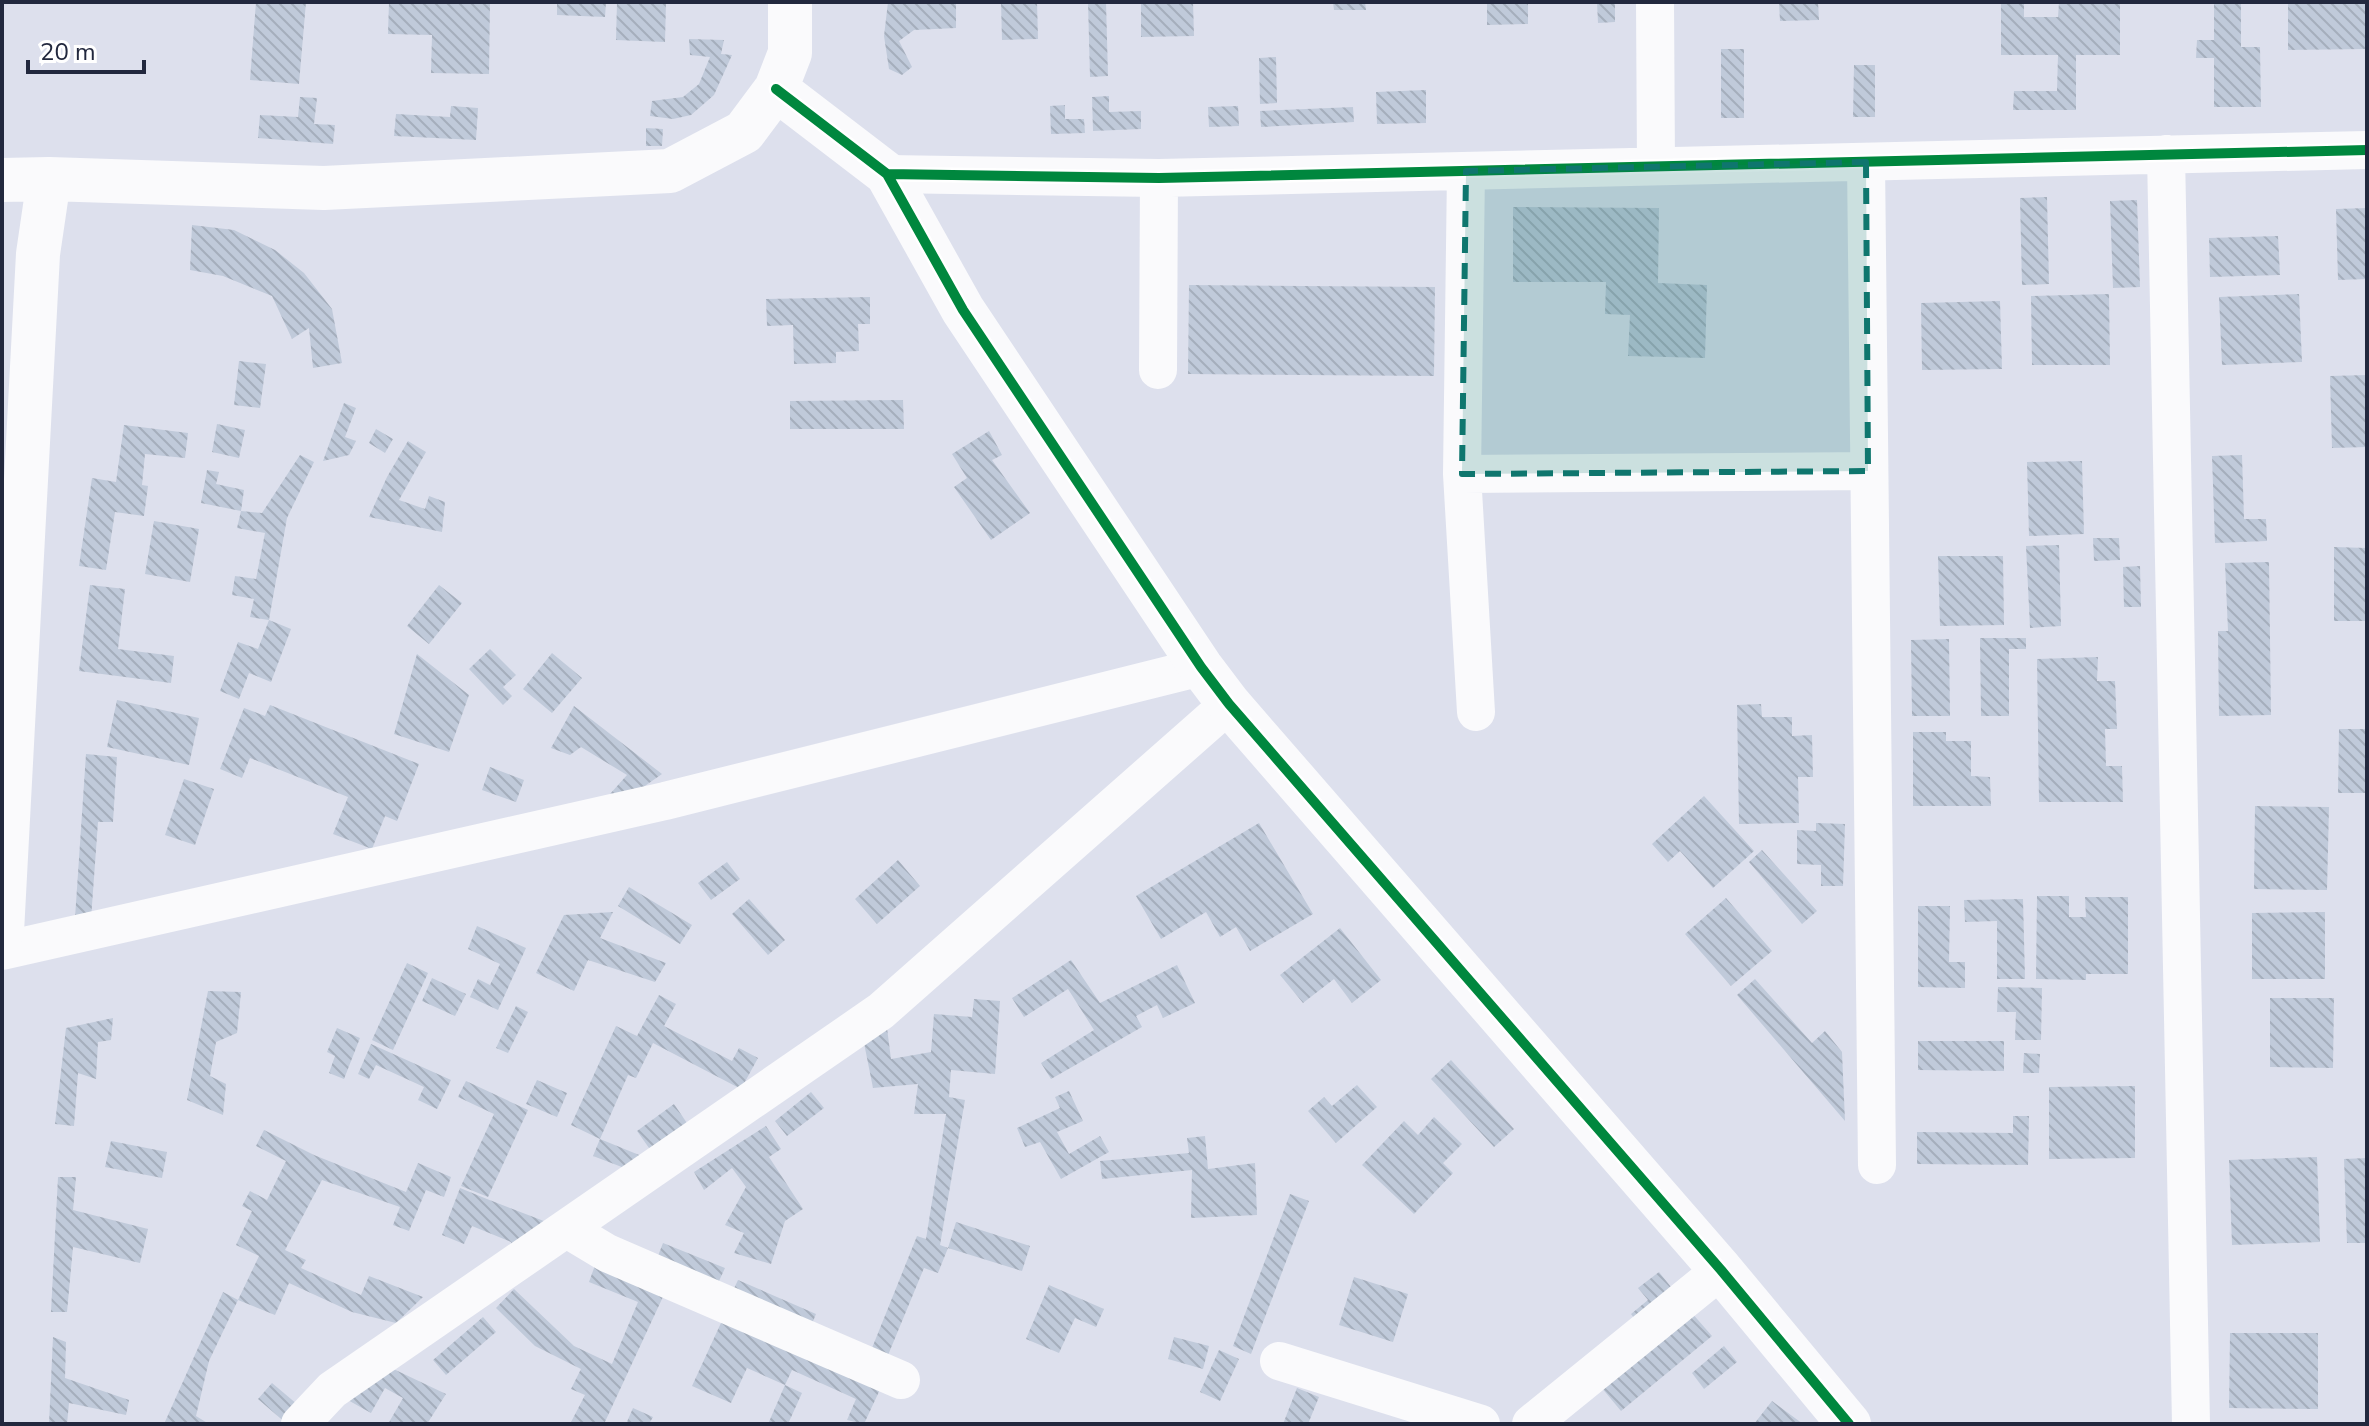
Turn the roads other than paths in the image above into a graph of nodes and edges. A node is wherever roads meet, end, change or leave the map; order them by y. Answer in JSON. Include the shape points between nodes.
{"nodes":[{"id":1,"x":790,"y":2,"type":"edge"},
{"id":2,"x":1655,"y":2,"type":"edge"},
{"id":3,"x":776,"y":89,"type":"junction"},
{"id":4,"x":2367,"y":150,"type":"edge"},
{"id":5,"x":2166,"y":154,"type":"junction"},
{"id":6,"x":1866,"y":162,"type":"junction"},
{"id":7,"x":1656,"y":166,"type":"junction"},
{"id":8,"x":1466,"y":171,"type":"junction"},
{"id":9,"x":887,"y":174,"type":"junction"},
{"id":10,"x":1159,"y":178,"type":"junction"},
{"id":11,"x":49,"y":179,"type":"junction"},
{"id":12,"x":2,"y":180,"type":"edge"},
{"id":13,"x":1158,"y":370,"type":"dead end"},
{"id":14,"x":1868,"y":471,"type":"junction"},
{"id":15,"x":1462,"y":474,"type":"junction"},
{"id":16,"x":1201,"y":667,"type":"junction"},
{"id":17,"x":1229,"y":704,"type":"junction"},
{"id":18,"x":1476,"y":712,"type":"dead end"},
{"id":19,"x":2,"y":932,"type":"edge"},
{"id":20,"x":2,"y":951,"type":"edge"},
{"id":21,"x":1877,"y":1165,"type":"dead end"},
{"id":22,"x":567,"y":1229,"type":"junction"},
{"id":23,"x":1721,"y":1270,"type":"junction"},
{"id":24,"x":1279,"y":1361,"type":"dead end"},
{"id":25,"x":901,"y":1380,"type":"dead end"},
{"id":26,"x":300,"y":1424,"type":"edge"},
{"id":27,"x":1481,"y":1424,"type":"edge"},
{"id":28,"x":1531,"y":1424,"type":"edge"},
{"id":29,"x":1849,"y":1424,"type":"edge"},
{"id":30,"x":2191,"y":1424,"type":"edge"}],
"edges":[{"from":1,"to":3,"type":"street","via":[[790,53]]},
{"from":2,"to":7,"type":"street"},
{"from":3,"to":9,"type":"street"},
{"from":3,"to":11,"type":"street","via":[[744,132],[670,171],[324,188]]},
{"from":4,"to":5,"type":"street"},
{"from":5,"to":6,"type":"street"},
{"from":5,"to":30,"type":"street"},
{"from":6,"to":7,"type":"street"},
{"from":6,"to":14,"type":"street"},
{"from":7,"to":8,"type":"street"},
{"from":8,"to":10,"type":"street"},
{"from":8,"to":15,"type":"street"},
{"from":9,"to":10,"type":"street"},
{"from":9,"to":16,"type":"street","via":[[963,310]]},
{"from":10,"to":13,"type":"street"},
{"from":11,"to":12,"type":"street"},
{"from":11,"to":19,"type":"street","via":[[38,254]]},
{"from":14,"to":15,"type":"street"},
{"from":14,"to":21,"type":"street"},
{"from":15,"to":18,"type":"street"},
{"from":16,"to":17,"type":"street"},
{"from":16,"to":20,"type":"street","via":[[665,801]]},
{"from":17,"to":22,"type":"street","via":[[881,1011]]},
{"from":17,"to":23,"type":"street"},
{"from":22,"to":25,"type":"street","via":[[607,1253]]},
{"from":22,"to":26,"type":"street","via":[[332,1390]]},
{"from":23,"to":28,"type":"street"},
{"from":23,"to":29,"type":"street"},
{"from":24,"to":27,"type":"street"}]}
